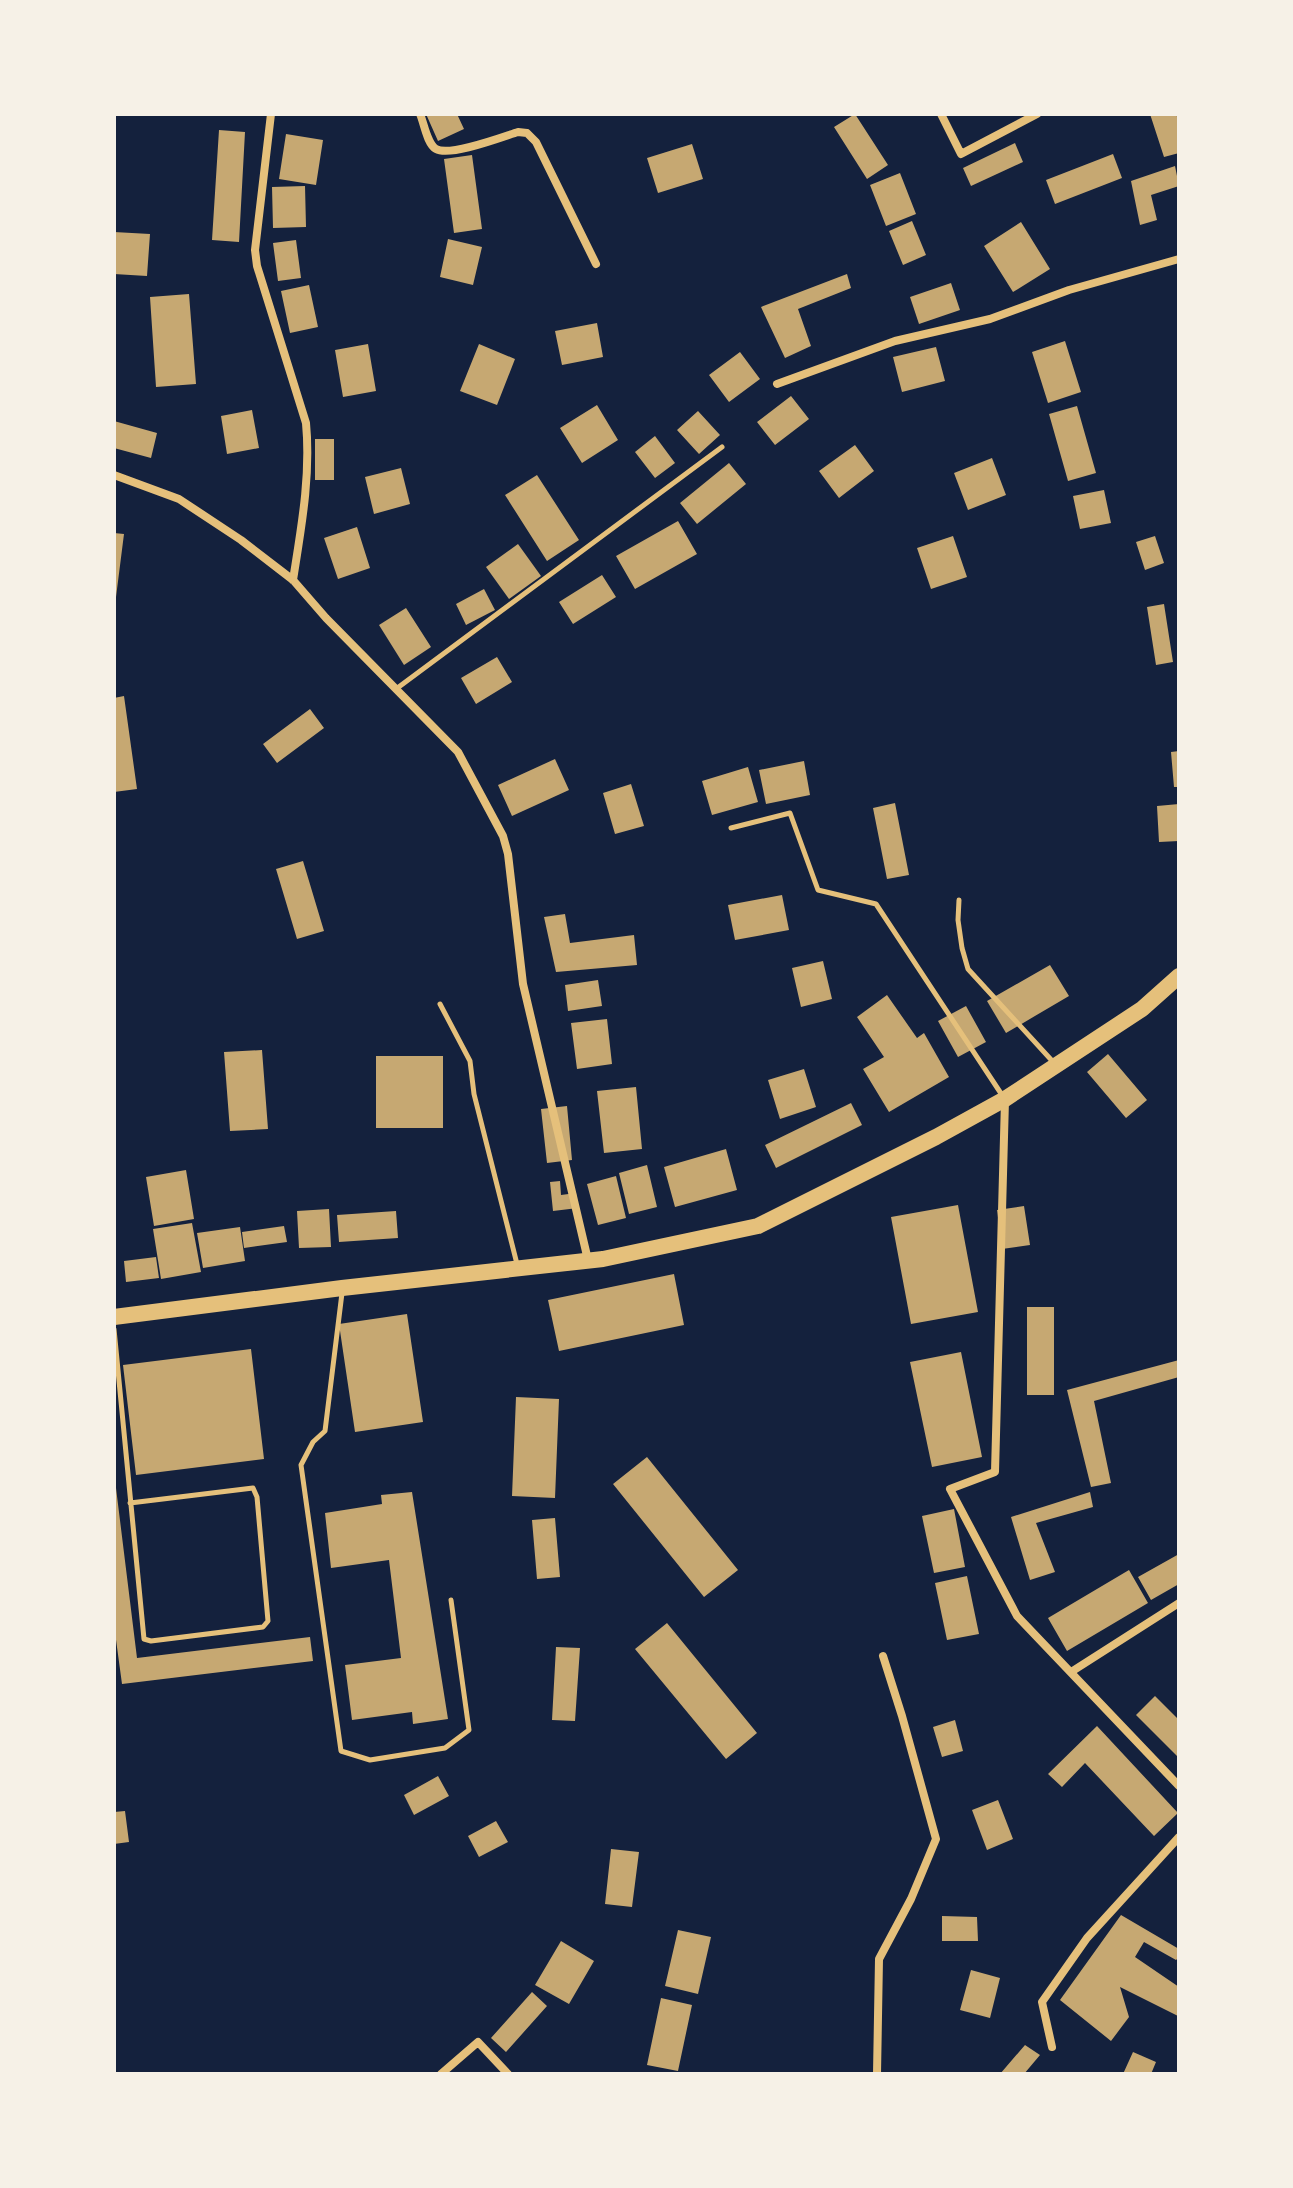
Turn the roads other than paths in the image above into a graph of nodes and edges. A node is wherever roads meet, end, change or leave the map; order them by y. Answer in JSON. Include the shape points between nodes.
{"nodes":[{"id":1,"x":271,"y":114,"type":"edge"},
{"id":2,"x":420,"y":114,"type":"edge"},
{"id":3,"x":941,"y":114,"type":"edge"},
{"id":4,"x":1037,"y":114,"type":"edge"},
{"id":5,"x":1179,"y":259,"type":"edge"},
{"id":6,"x":596,"y":264,"type":"dead end"},
{"id":7,"x":777,"y":384,"type":"dead end"},
{"id":8,"x":722,"y":447,"type":"dead end"},
{"id":9,"x":114,"y":475,"type":"edge"},
{"id":10,"x":293,"y":580,"type":"junction"},
{"id":11,"x":396,"y":689,"type":"junction"},
{"id":12,"x":731,"y":828,"type":"dead end"},
{"id":13,"x":959,"y":900,"type":"dead end"},
{"id":14,"x":1179,"y":976,"type":"edge"},
{"id":15,"x":440,"y":1004,"type":"dead end"},
{"id":16,"x":1056,"y":1064,"type":"junction"},
{"id":17,"x":1005,"y":1099,"type":"junction"},
{"id":18,"x":588,"y":1261,"type":"junction"},
{"id":19,"x":519,"y":1268,"type":"junction"},
{"id":20,"x":342,"y":1288,"type":"junction"},
{"id":21,"x":114,"y":1317,"type":"edge"},
{"id":22,"x":114,"y":1329,"type":"edge"},
{"id":23,"x":130,"y":1503,"type":"junction"},
{"id":24,"x":451,"y":1600,"type":"dead end"},
{"id":25,"x":1179,"y":1603,"type":"edge"},
{"id":26,"x":883,"y":1656,"type":"dead end"},
{"id":27,"x":1071,"y":1672,"type":"junction"},
{"id":28,"x":1179,"y":1786,"type":"edge"},
{"id":29,"x":1179,"y":1837,"type":"edge"},
{"id":30,"x":1052,"y":2047,"type":"dead end"},
{"id":31,"x":441,"y":2074,"type":"edge"},
{"id":32,"x":508,"y":2074,"type":"edge"},
{"id":33,"x":877,"y":2074,"type":"edge"}],
"edges":[{"from":1,"to":10,"type":"street","via":[[255,250],[306,423],[304,511]]},
{"from":2,"to":6,"type":"street","via":[[439,151],[527,133]]},
{"from":3,"to":4,"type":"street","via":[[961,154]]},
{"from":5,"to":7,"type":"street","via":[[990,319],[895,341]]},
{"from":8,"to":11,"type":"lane"},
{"from":9,"to":10,"type":"street","via":[[179,499]]},
{"from":10,"to":11,"type":"street"},
{"from":11,"to":18,"type":"street","via":[[458,752],[503,836],[523,984]]},
{"from":12,"to":17,"type":"lane","via":[[790,813],[818,890],[876,904]]},
{"from":13,"to":16,"type":"lane","via":[[968,969]]},
{"from":14,"to":16,"type":"main road","via":[[1142,1009]]},
{"from":15,"to":19,"type":"lane","via":[[470,1061]]},
{"from":16,"to":17,"type":"main road"},
{"from":17,"to":18,"type":"main road","via":[[758,1226]]},
{"from":17,"to":27,"type":"street","via":[[995,1472],[950,1489],[1017,1616]]},
{"from":18,"to":19,"type":"main road"},
{"from":19,"to":20,"type":"main road"},
{"from":20,"to":21,"type":"main road"},
{"from":20,"to":24,"type":"lane","via":[[325,1431],[301,1465],[341,1751],[370,1760],[445,1748],[469,1730]]},
{"from":22,"to":23,"type":"lane"},
{"from":23,"to":23,"type":"lane","via":[[144,1639],[263,1627],[268,1621],[253,1488]]},
{"from":25,"to":27,"type":"street"},
{"from":26,"to":33,"type":"street","via":[[936,1839],[879,1959]]},
{"from":27,"to":28,"type":"street"},
{"from":29,"to":30,"type":"street","via":[[1087,1938],[1042,2002]]},
{"from":31,"to":32,"type":"street","via":[[478,2042]]}]}
